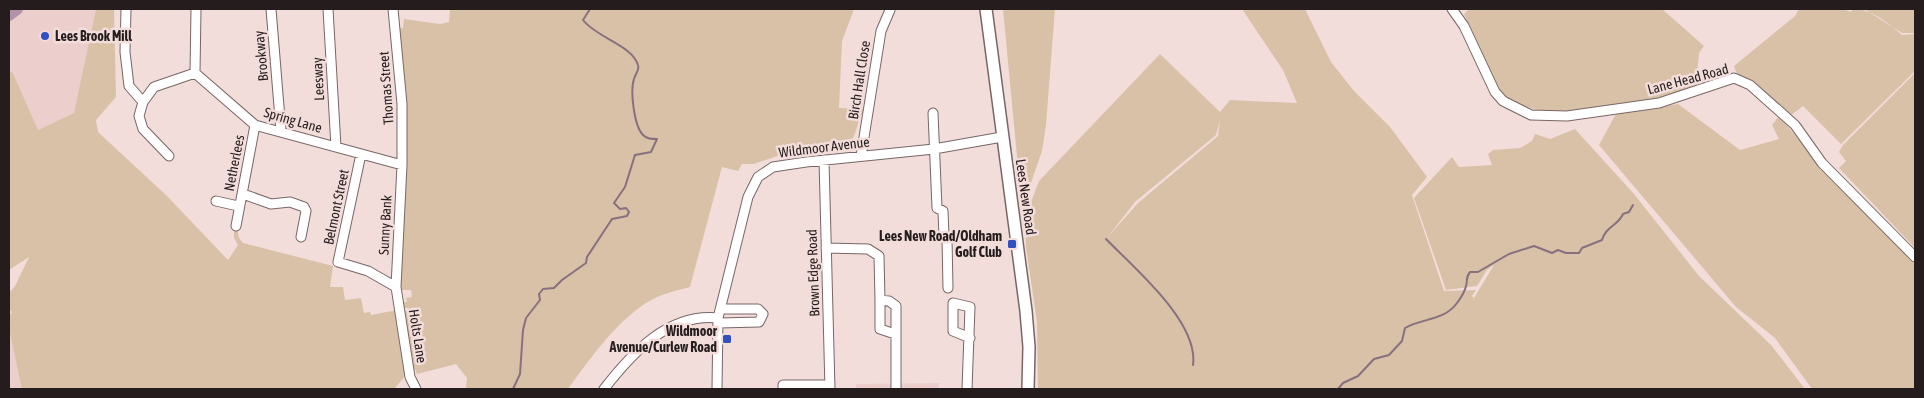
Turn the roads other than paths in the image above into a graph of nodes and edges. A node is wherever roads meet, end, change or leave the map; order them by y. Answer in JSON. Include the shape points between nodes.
{"nodes":[{"id":1,"x":126,"y":9,"type":"edge"},
{"id":2,"x":196,"y":9,"type":"edge"},
{"id":3,"x":271,"y":9,"type":"edge"},
{"id":4,"x":328,"y":9,"type":"edge"},
{"id":5,"x":393,"y":9,"type":"edge"},
{"id":6,"x":986,"y":9,"type":"edge"},
{"id":7,"x":1452,"y":9,"type":"edge"},
{"id":8,"x":890,"y":10,"type":"dead end"},
{"id":9,"x":196,"y":72,"type":"junction"},
{"id":10,"x":143,"y":102,"type":"junction"},
{"id":11,"x":932,"y":113,"type":"dead end"},
{"id":12,"x":255,"y":125,"type":"junction"},
{"id":13,"x":281,"y":131,"type":"junction"},
{"id":14,"x":1002,"y":137,"type":"junction"},
{"id":15,"x":336,"y":147,"type":"junction"},
{"id":16,"x":934,"y":149,"type":"junction"},
{"id":17,"x":361,"y":154,"type":"junction"},
{"id":18,"x":170,"y":156,"type":"dead end"},
{"id":19,"x":861,"y":156,"type":"junction"},
{"id":20,"x":824,"y":160,"type":"junction"},
{"id":21,"x":402,"y":165,"type":"junction"},
{"id":22,"x":243,"y":194,"type":"junction"},
{"id":23,"x":216,"y":201,"type":"dead end"},
{"id":24,"x":238,"y":206,"type":"junction"},
{"id":25,"x":236,"y":226,"type":"dead end"},
{"id":26,"x":301,"y":237,"type":"dead end"},
{"id":27,"x":826,"y":248,"type":"junction"},
{"id":28,"x":1915,"y":257,"type":"edge"},
{"id":29,"x":396,"y":287,"type":"junction"},
{"id":30,"x":948,"y":288,"type":"dead end"},
{"id":31,"x":880,"y":300,"type":"junction"},
{"id":32,"x":719,"y":316,"type":"junction"},
{"id":33,"x":896,"y":334,"type":"junction"},
{"id":34,"x":970,"y":338,"type":"dead end"},
{"id":35,"x":830,"y":387,"type":"edge"},
{"id":36,"x":416,"y":389,"type":"edge"},
{"id":37,"x":604,"y":389,"type":"edge"},
{"id":38,"x":717,"y":389,"type":"edge"},
{"id":39,"x":783,"y":389,"type":"edge"},
{"id":40,"x":896,"y":389,"type":"edge"},
{"id":41,"x":967,"y":389,"type":"edge"},
{"id":42,"x":1028,"y":389,"type":"edge"}],
"edges":[{"from":1,"to":10,"type":"street","via":[[125,52],[129,86]]},
{"from":2,"to":9,"type":"street"},
{"from":3,"to":13,"type":"street","name":"Brookway"},
{"from":4,"to":15,"type":"street","name":"Leesway"},
{"from":5,"to":21,"type":"street","name":"Thomas Street","via":[[402,104]]},
{"from":6,"to":14,"type":"street","name":"Lees New Road"},
{"from":7,"to":28,"type":"street","name":"Lane Head Road","via":[[1464,26],[1495,92],[1503,101],[1531,115],[1567,116],[1660,103],[1734,78],[1750,86],[1795,125],[1822,163]]},
{"from":8,"to":19,"type":"street","name":"Birch Hall Close","via":[[881,31]]},
{"from":9,"to":10,"type":"street","via":[[154,87]]},
{"from":9,"to":12,"type":"street","name":"Spring Lane"},
{"from":10,"to":18,"type":"street","via":[[139,116],[143,129]]},
{"from":11,"to":16,"type":"street"},
{"from":12,"to":13,"type":"street","name":"Spring Lane"},
{"from":12,"to":22,"type":"street","name":"Netherlees"},
{"from":13,"to":15,"type":"street","name":"Spring Lane"},
{"from":14,"to":16,"type":"street","name":"Wildmoor Avenue"},
{"from":14,"to":42,"type":"street","name":"Lees New Road","via":[[1026,311]]},
{"from":15,"to":17,"type":"street","name":"Spring Lane"},
{"from":16,"to":19,"type":"street","name":"Wildmoor Avenue"},
{"from":16,"to":30,"type":"street","via":[[937,208],[942,211],[944,237],[947,239]]},
{"from":17,"to":21,"type":"street","name":"Spring Lane"},
{"from":17,"to":29,"type":"street","name":"Belmont Street","via":[[338,262],[368,271]]},
{"from":19,"to":20,"type":"street","name":"Wildmoor Avenue"},
{"from":20,"to":27,"type":"street","name":"Brown Edge Road"},
{"from":20,"to":32,"type":"street","name":"Wildmoor Avenue","via":[[773,168],[758,177],[748,197]]},
{"from":21,"to":29,"type":"street","name":"Sunny Bank"},
{"from":22,"to":24,"type":"street","name":"Netherlees"},
{"from":22,"to":26,"type":"street","via":[[271,204],[290,202],[304,207]]},
{"from":23,"to":24,"type":"street","name":"Netherlees"},
{"from":24,"to":25,"type":"street","name":"Netherlees"},
{"from":27,"to":31,"type":"street","via":[[868,249],[879,256]]},
{"from":27,"to":35,"type":"street","name":"Brown Edge Road"},
{"from":29,"to":36,"type":"street","name":"Holts Lane","via":[[410,378]]},
{"from":31,"to":33,"type":"street","via":[[880,328]]},
{"from":31,"to":33,"type":"street","via":[[896,306]]},
{"from":32,"to":37,"type":"street","via":[[672,325],[646,343]]},
{"from":32,"to":38,"type":"street","name":"Wildmoor Avenue"},
{"from":33,"to":40,"type":"street"},
{"from":34,"to":41,"type":"street"},
{"from":35,"to":39,"type":"street","name":"Brown Edge Road","via":[[783,385]]}]}
